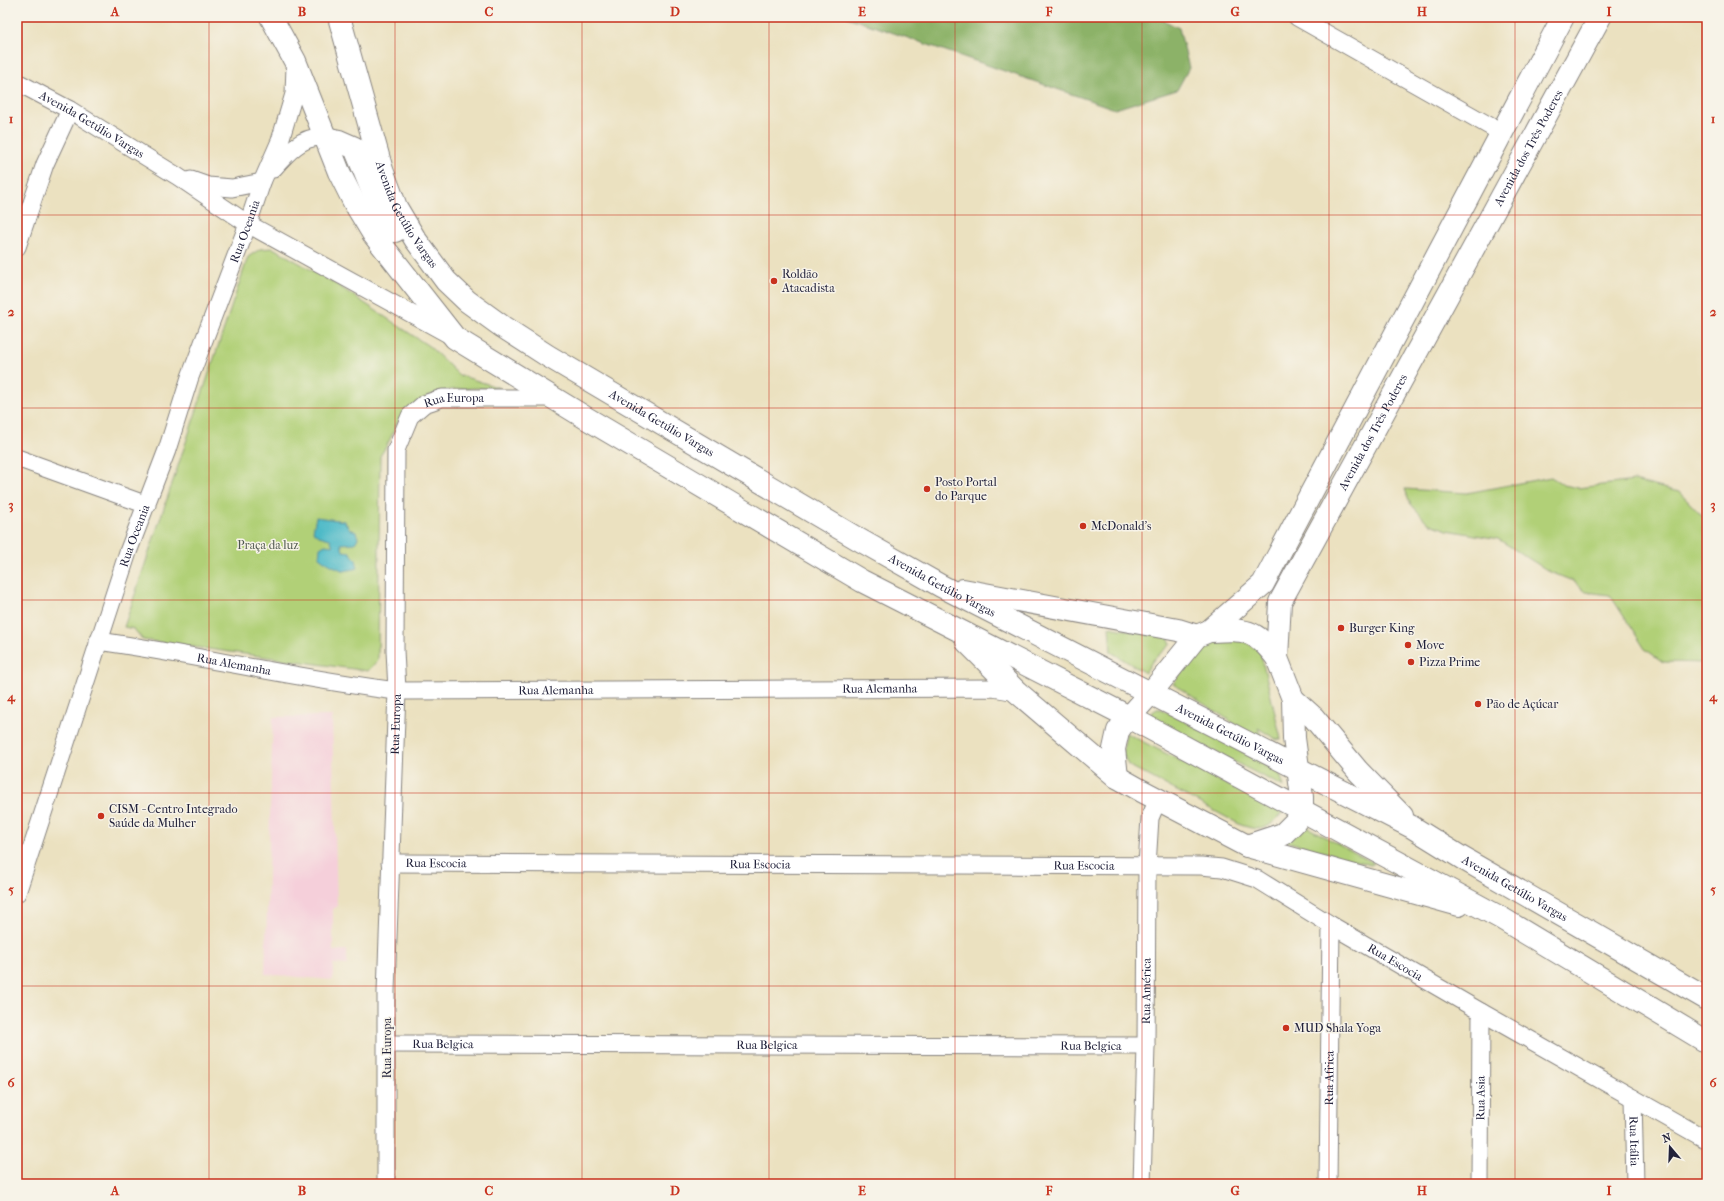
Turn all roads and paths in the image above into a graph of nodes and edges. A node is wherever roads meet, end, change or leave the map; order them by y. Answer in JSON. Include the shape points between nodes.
{"nodes":[{"id":1,"x":271,"y":17,"type":"edge"},
{"id":2,"x":339,"y":17,"type":"edge"},
{"id":3,"x":1297,"y":17,"type":"edge"},
{"id":4,"x":1563,"y":17,"type":"edge"},
{"id":5,"x":1600,"y":17,"type":"edge"},
{"id":6,"x":295,"y":61,"type":"junction"},
{"id":7,"x":17,"y":82,"type":"edge"},
{"id":8,"x":70,"y":110,"type":"junction"},
{"id":9,"x":1502,"y":133,"type":"junction"},
{"id":10,"x":325,"y":138,"type":"junction"},
{"id":11,"x":177,"y":176,"type":"junction"},
{"id":12,"x":262,"y":182,"type":"junction"},
{"id":13,"x":248,"y":224,"type":"junction"},
{"id":14,"x":17,"y":247,"type":"edge"},
{"id":15,"x":446,"y":281,"type":"junction"},
{"id":16,"x":455,"y":338,"type":"junction"},
{"id":17,"x":553,"y":398,"type":"junction"},
{"id":18,"x":17,"y":458,"type":"edge"},
{"id":19,"x":147,"y":504,"type":"junction"},
{"id":20,"x":941,"y":586,"type":"junction"},
{"id":21,"x":948,"y":626,"type":"junction"},
{"id":22,"x":1203,"y":633,"type":"junction"},
{"id":23,"x":98,"y":641,"type":"junction"},
{"id":24,"x":1277,"y":658,"type":"junction"},
{"id":25,"x":397,"y":691,"type":"junction"},
{"id":26,"x":1017,"y":692,"type":"junction"},
{"id":27,"x":1150,"y":694,"type":"junction"},
{"id":28,"x":1293,"y":699,"type":"junction"},
{"id":29,"x":1129,"y":717,"type":"junction"},
{"id":30,"x":1298,"y":770,"type":"junction"},
{"id":31,"x":1117,"y":776,"type":"junction"},
{"id":32,"x":1158,"y":799,"type":"junction"},
{"id":33,"x":1302,"y":809,"type":"junction"},
{"id":34,"x":1412,"y":827,"type":"junction"},
{"id":35,"x":1247,"y":846,"type":"junction"},
{"id":36,"x":390,"y":864,"type":"junction"},
{"id":37,"x":1147,"y":866,"type":"junction"},
{"id":38,"x":17,"y":893,"type":"edge"},
{"id":39,"x":1501,"y":918,"type":"junction"},
{"id":40,"x":1331,"y":925,"type":"junction"},
{"id":41,"x":1707,"y":999,"type":"edge"},
{"id":42,"x":1481,"y":1012,"type":"junction"},
{"id":43,"x":1707,"y":1042,"type":"edge"},
{"id":44,"x":387,"y":1044,"type":"junction"},
{"id":45,"x":1146,"y":1046,"type":"junction"},
{"id":46,"x":1633,"y":1098,"type":"junction"},
{"id":47,"x":1707,"y":1140,"type":"edge"},
{"id":48,"x":386,"y":1184,"type":"edge"},
{"id":49,"x":1142,"y":1184,"type":"edge"},
{"id":50,"x":1328,"y":1184,"type":"edge"},
{"id":51,"x":1480,"y":1184,"type":"edge"},
{"id":52,"x":1635,"y":1184,"type":"edge"}],
"edges":[{"from":1,"to":6,"type":"main road","name":"Avenida Getúlio Vargas"},
{"from":2,"to":15,"type":"main road","name":"Avenida Getúlio Vargas","via":[[382,170],[396,207]]},
{"from":3,"to":9,"type":"street"},
{"from":4,"to":9,"type":"main road","name":"Avenida dos Três Poderes"},
{"from":5,"to":24,"type":"main road","name":"Avenida dos Três Poderes","via":[[1280,602]]},
{"from":6,"to":10,"type":"main road","name":"Avenida Getúlio Vargas"},
{"from":6,"to":12,"type":"street","name":"Rua Oceania","via":[[295,83],[289,110],[280,141]]},
{"from":7,"to":8,"type":"street","name":"Avenida Getúlio Vargas"},
{"from":8,"to":11,"type":"street","name":"Avenida Getúlio Vargas"},
{"from":8,"to":14,"type":"street","via":[[45,164]]},
{"from":9,"to":22,"type":"main road","name":"Avenida dos Três Poderes","via":[[1263,584]]},
{"from":10,"to":12,"type":"street","name":"Rua Oceania","via":[[301,143],[286,154]]},
{"from":10,"to":15,"type":"main road","via":[[355,148],[377,202],[416,264]]},
{"from":10,"to":16,"type":"main road","name":"Avenida Getúlio Vargas","via":[[339,172],[374,235]]},
{"from":11,"to":12,"type":"street","via":[[208,186],[232,188]]},
{"from":11,"to":13,"type":"street","name":"Avenida Getúlio Vargas"},
{"from":12,"to":13,"type":"street","name":"Rua Oceania"},
{"from":13,"to":16,"type":"street","name":"Avenida Getúlio Vargas"},
{"from":13,"to":19,"type":"street","name":"Rua Oceania","via":[[190,377]]},
{"from":15,"to":20,"type":"main road","name":"Avenida Getúlio Vargas","via":[[467,301],[503,328],[548,356]]},
{"from":16,"to":17,"type":"main road","name":"Avenida Getúlio Vargas"},
{"from":17,"to":21,"type":"main road","name":"Avenida Getúlio Vargas","via":[[862,581]]},
{"from":17,"to":25,"type":"street","name":"Rua Europa","via":[[442,398],[424,404],[410,416],[396,450]]},
{"from":18,"to":19,"type":"street"},
{"from":19,"to":23,"type":"street","name":"Rua Oceania"},
{"from":20,"to":22,"type":"main road"},
{"from":20,"to":27,"type":"main road","name":"Avenida Getúlio Vargas"},
{"from":21,"to":26,"type":"main road","via":[[971,645]]},
{"from":21,"to":29,"type":"main road","name":"Avenida Getúlio Vargas"},
{"from":22,"to":24,"type":"main road","via":[[1232,629],[1252,633],[1263,640]]},
{"from":22,"to":27,"type":"main road","name":"Avenida dos Três Poderes"},
{"from":23,"to":25,"type":"street","name":"Rua Alemanha","via":[[342,684]]},
{"from":23,"to":38,"type":"street","name":"Rua Oceania"},
{"from":24,"to":28,"type":"main road","name":"Avenida dos Três Poderes"},
{"from":25,"to":26,"type":"street","name":"Rua Alemanha","via":[[993,688]]},
{"from":25,"to":36,"type":"street","name":"Rua Europa"},
{"from":26,"to":31,"type":"main road"},
{"from":27,"to":29,"type":"main road","name":"Avenida dos Três Poderes"},
{"from":27,"to":30,"type":"main road","name":"Avenida Getúlio Vargas"},
{"from":28,"to":30,"type":"main road","name":"Avenida dos Três Poderes"},
{"from":28,"to":34,"type":"main road","via":[[1314,718],[1358,770]]},
{"from":29,"to":31,"type":"main road","name":"Avenida dos Três Poderes","via":[[1120,728],[1115,741]]},
{"from":29,"to":33,"type":"main road","name":"Avenida Getúlio Vargas"},
{"from":30,"to":33,"type":"main road","name":"Avenida dos Três Poderes"},
{"from":30,"to":34,"type":"main road","name":"Avenida Getúlio Vargas"},
{"from":31,"to":32,"type":"main road"},
{"from":32,"to":35,"type":"main road"},
{"from":32,"to":37,"type":"street","name":"Rua América","via":[[1150,818]]},
{"from":33,"to":35,"type":"main road","via":[[1295,822],[1283,834]]},
{"from":33,"to":39,"type":"main road","name":"Avenida Getúlio Vargas"},
{"from":34,"to":41,"type":"main road","name":"Avenida Getúlio Vargas"},
{"from":35,"to":39,"type":"main road"},
{"from":36,"to":37,"type":"street","name":"Rua Escocia"},
{"from":36,"to":44,"type":"street","name":"Rua Europa"},
{"from":37,"to":40,"type":"street","name":"Rua Escocia","via":[[1201,866],[1240,873],[1257,879]]},
{"from":37,"to":45,"type":"street","name":"Rua América"},
{"from":39,"to":43,"type":"main road","name":"Avenida Getúlio Vargas"},
{"from":40,"to":42,"type":"street","name":"Rua Escocia"},
{"from":40,"to":50,"type":"street","name":"Rua Africa"},
{"from":42,"to":46,"type":"street","name":"Rua Escocia"},
{"from":42,"to":51,"type":"street","name":"Rua Asia"},
{"from":44,"to":45,"type":"street","name":"Rua Belgica"},
{"from":44,"to":48,"type":"street","name":"Rua Europa"},
{"from":45,"to":49,"type":"street","name":"Rua América"},
{"from":46,"to":47,"type":"street","name":"Rua Escocia"},
{"from":46,"to":52,"type":"street","name":"Rua Itália"}]}
